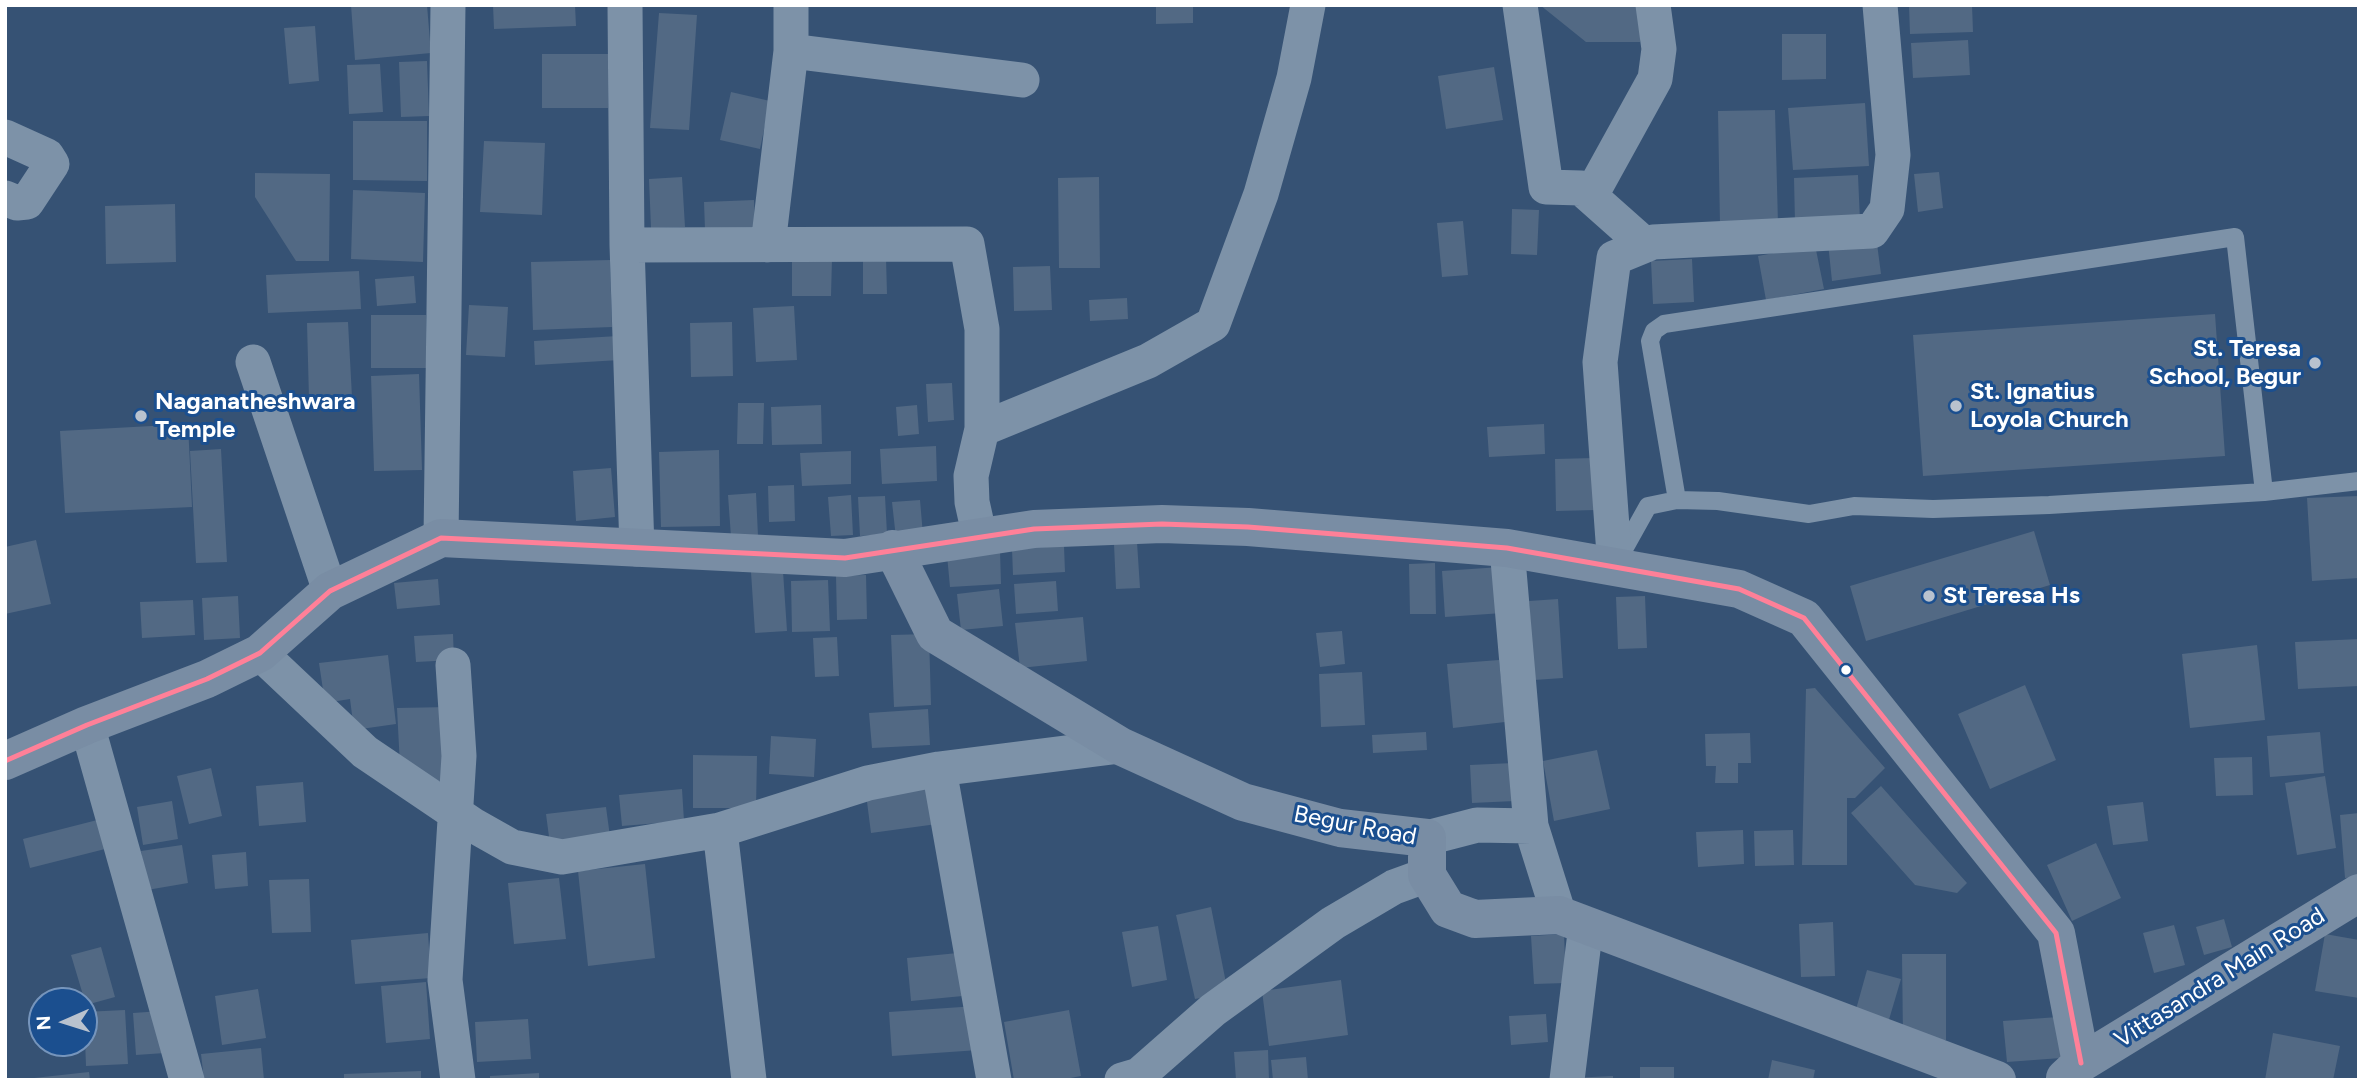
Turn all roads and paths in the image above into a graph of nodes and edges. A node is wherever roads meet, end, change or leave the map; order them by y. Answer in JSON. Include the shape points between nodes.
{"nodes":[{"id":1,"x":448,"y":5,"type":"edge"},
{"id":2,"x":625,"y":5,"type":"edge"},
{"id":3,"x":791,"y":5,"type":"edge"},
{"id":4,"x":1308,"y":5,"type":"edge"},
{"id":5,"x":1520,"y":5,"type":"edge"},
{"id":6,"x":1653,"y":5,"type":"edge"},
{"id":7,"x":1880,"y":5,"type":"edge"},
{"id":8,"x":791,"y":51,"type":"junction"},
{"id":9,"x":1022,"y":80,"type":"dead end"},
{"id":10,"x":5,"y":137,"type":"edge"},
{"id":11,"x":1591,"y":195,"type":"junction"},
{"id":12,"x":5,"y":198,"type":"edge"},
{"id":13,"x":1643,"y":243,"type":"junction"},
{"id":14,"x":627,"y":245,"type":"junction"},
{"id":15,"x":768,"y":245,"type":"junction"},
{"id":16,"x":253,"y":362,"type":"dead end"},
{"id":17,"x":982,"y":429,"type":"junction"},
{"id":18,"x":2359,"y":481,"type":"edge"},
{"id":19,"x":2264,"y":492,"type":"junction"},
{"id":20,"x":1677,"y":500,"type":"junction"},
{"id":21,"x":441,"y":538,"type":"junction"},
{"id":22,"x":980,"y":538,"type":"junction"},
{"id":23,"x":1507,"y":548,"type":"junction"},
{"id":24,"x":637,"y":549,"type":"junction"},
{"id":25,"x":893,"y":549,"type":"junction"},
{"id":26,"x":1615,"y":568,"type":"junction"},
{"id":27,"x":330,"y":591,"type":"junction"},
{"id":28,"x":260,"y":653,"type":"junction"},
{"id":29,"x":453,"y":665,"type":"dead end"},
{"id":30,"x":87,"y":724,"type":"junction"},
{"id":31,"x":1120,"y":746,"type":"junction"},
{"id":32,"x":5,"y":761,"type":"edge"},
{"id":33,"x":939,"y":769,"type":"junction"},
{"id":34,"x":456,"y":813,"type":"junction"},
{"id":35,"x":1531,"y":826,"type":"junction"},
{"id":36,"x":720,"y":830,"type":"junction"},
{"id":37,"x":1427,"y":838,"type":"junction"},
{"id":38,"x":1427,"y":875,"type":"junction"},
{"id":39,"x":2359,"y":893,"type":"edge"},
{"id":40,"x":1572,"y":920,"type":"junction"},
{"id":41,"x":1947,"y":1071,"type":"edge"},
{"id":42,"x":2082,"y":1074,"type":"edge"},
{"id":43,"x":187,"y":1080,"type":"edge"},
{"id":44,"x":458,"y":1080,"type":"edge"},
{"id":45,"x":749,"y":1080,"type":"edge"},
{"id":46,"x":994,"y":1080,"type":"edge"},
{"id":47,"x":1122,"y":1080,"type":"edge"},
{"id":48,"x":1567,"y":1080,"type":"edge"},
{"id":49,"x":1997,"y":1080,"type":"edge"}],
"edges":[{"from":1,"to":21,"type":"street"},
{"from":2,"to":14,"type":"street"},
{"from":3,"to":8,"type":"street"},
{"from":4,"to":17,"type":"street","via":[[1294,78],[1261,194],[1213,324],[1148,360]]},
{"from":5,"to":11,"type":"street","via":[[1546,187],[1569,186]]},
{"from":6,"to":11,"type":"street","via":[[1659,49],[1655,79]]},
{"from":7,"to":13,"type":"street","via":[[1893,155],[1887,209],[1872,231]]},
{"from":8,"to":9,"type":"street"},
{"from":8,"to":15,"type":"street"},
{"from":10,"to":12,"type":"street","via":[[47,156],[52,164],[27,202]]},
{"from":11,"to":13,"type":"street"},
{"from":13,"to":26,"type":"street","via":[[1614,258],[1600,362]]},
{"from":14,"to":15,"type":"street"},
{"from":14,"to":24,"type":"street"},
{"from":15,"to":17,"type":"street","via":[[967,244],[982,329]]},
{"from":16,"to":27,"type":"street"},
{"from":17,"to":22,"type":"street","via":[[971,476]]},
{"from":18,"to":19,"type":"lane"},
{"from":19,"to":20,"type":"lane","via":[[1933,509],[1854,506],[1810,514]]},
{"from":19,"to":20,"type":"lane","via":[[2235,237],[1664,324],[1650,341]]},
{"from":20,"to":26,"type":"lane","via":[[1648,506]]},
{"from":21,"to":24,"type":"main road"},
{"from":21,"to":27,"type":"main road"},
{"from":22,"to":23,"type":"main road","via":[[1034,529],[1162,524]]},
{"from":22,"to":25,"type":"main road"},
{"from":23,"to":26,"type":"main road"},
{"from":23,"to":35,"type":"street"},
{"from":24,"to":25,"type":"main road","via":[[845,558]]},
{"from":25,"to":31,"type":"main road","name":"Begur Road","via":[[935,634]]},
{"from":26,"to":42,"type":"main road","via":[[1738,589],[1804,618],[2056,933]]},
{"from":27,"to":28,"type":"main road"},
{"from":28,"to":30,"type":"main road","via":[[207,680]]},
{"from":28,"to":34,"type":"street","via":[[365,752]]},
{"from":29,"to":34,"type":"street","via":[[459,756]]},
{"from":30,"to":32,"type":"main road"},
{"from":30,"to":43,"type":"street"},
{"from":31,"to":33,"type":"street"},
{"from":31,"to":37,"type":"main road","name":"Begur Road","via":[[1243,802],[1340,828]]},
{"from":33,"to":36,"type":"street","via":[[867,783]]},
{"from":33,"to":46,"type":"street"},
{"from":34,"to":36,"type":"street","via":[[512,847],[562,857]]},
{"from":34,"to":44,"type":"street","via":[[445,980]]},
{"from":35,"to":37,"type":"street","via":[[1477,825]]},
{"from":35,"to":40,"type":"street"},
{"from":36,"to":45,"type":"street"},
{"from":37,"to":38,"type":"main road","name":"Begur Road"},
{"from":38,"to":40,"type":"main road","name":"Begur Road","via":[[1448,909],[1475,919]]},
{"from":38,"to":47,"type":"street","via":[[1394,887],[1333,923],[1213,1010],[1139,1075]]},
{"from":39,"to":42,"type":"main road","name":"Vittasandra Main Road"},
{"from":40,"to":41,"type":"main road","name":"Begur Road"},
{"from":40,"to":48,"type":"street"},
{"from":41,"to":49,"type":"main road","name":"Begur Road"}]}
